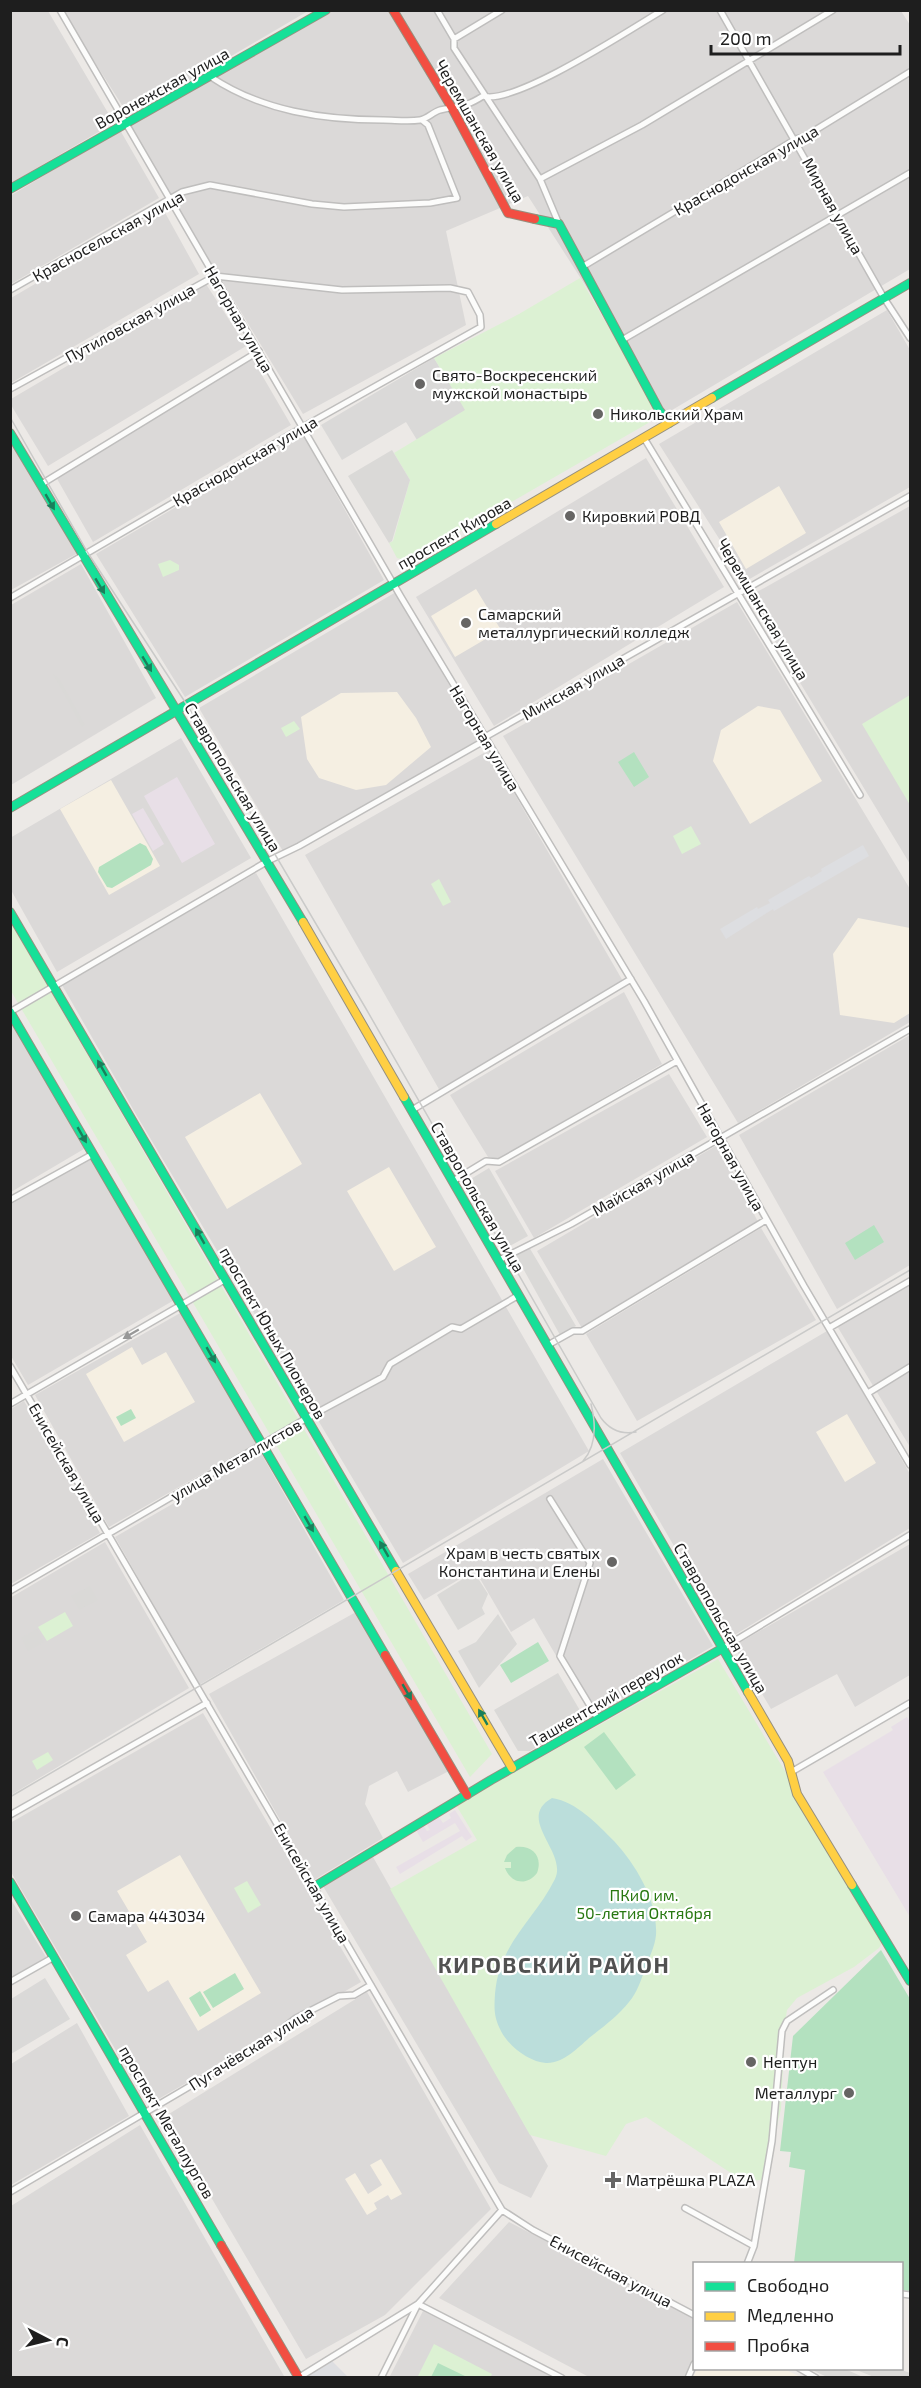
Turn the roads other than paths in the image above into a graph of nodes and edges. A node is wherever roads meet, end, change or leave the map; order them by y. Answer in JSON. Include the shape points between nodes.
{"nodes":[{"id":1,"x":60,"y":10,"type":"edge"},
{"id":2,"x":326,"y":10,"type":"edge"},
{"id":3,"x":393,"y":10,"type":"edge"},
{"id":4,"x":437,"y":10,"type":"edge"},
{"id":5,"x":502,"y":10,"type":"edge"},
{"id":6,"x":663,"y":10,"type":"edge"},
{"id":7,"x":720,"y":10,"type":"edge"},
{"id":8,"x":834,"y":10,"type":"edge"},
{"id":9,"x":454,"y":39,"type":"junction"},
{"id":10,"x":749,"y":60,"type":"junction"},
{"id":11,"x":910,"y":72,"type":"edge"},
{"id":12,"x":211,"y":77,"type":"junction"},
{"id":13,"x":489,"y":98,"type":"junction"},
{"id":14,"x":452,"y":108,"type":"junction"},
{"id":15,"x":422,"y":120,"type":"junction"},
{"id":16,"x":125,"y":122,"type":"junction"},
{"id":17,"x":796,"y":139,"type":"junction"},
{"id":18,"x":910,"y":173,"type":"edge"},
{"id":19,"x":540,"y":179,"type":"junction"},
{"id":20,"x":10,"y":189,"type":"edge"},
{"id":21,"x":170,"y":200,"type":"junction"},
{"id":22,"x":839,"y":216,"type":"junction"},
{"id":23,"x":559,"y":224,"type":"junction"},
{"id":24,"x":582,"y":267,"type":"junction"},
{"id":25,"x":215,"y":276,"type":"junction"},
{"id":26,"x":910,"y":283,"type":"edge"},
{"id":27,"x":10,"y":290,"type":"edge"},
{"id":28,"x":884,"y":298,"type":"junction"},
{"id":29,"x":481,"y":327,"type":"joint"},
{"id":30,"x":910,"y":338,"type":"edge"},
{"id":31,"x":622,"y":340,"type":"junction"},
{"id":32,"x":259,"y":351,"type":"junction"},
{"id":33,"x":10,"y":389,"type":"edge"},
{"id":34,"x":669,"y":423,"type":"junction"},
{"id":35,"x":303,"y":427,"type":"junction"},
{"id":36,"x":10,"y":433,"type":"edge"},
{"id":37,"x":644,"y":438,"type":"junction"},
{"id":38,"x":40,"y":485,"type":"junction"},
{"id":39,"x":910,"y":496,"type":"edge"},
{"id":40,"x":82,"y":556,"type":"junction"},
{"id":41,"x":394,"y":584,"type":"junction"},
{"id":42,"x":738,"y":594,"type":"junction"},
{"id":43,"x":10,"y":597,"type":"edge"},
{"id":44,"x":176,"y":711,"type":"junction"},
{"id":45,"x":485,"y":737,"type":"junction"},
{"id":46,"x":860,"y":795,"type":"dead end"},
{"id":47,"x":10,"y":808,"type":"edge"},
{"id":48,"x":268,"y":861,"type":"junction"},
{"id":49,"x":10,"y":912,"type":"edge"},
{"id":50,"x":631,"y":979,"type":"junction"},
{"id":51,"x":54,"y":986,"type":"junction"},
{"id":52,"x":10,"y":1012,"type":"edge"},
{"id":53,"x":910,"y":1029,"type":"edge"},
{"id":54,"x":677,"y":1061,"type":"junction"},
{"id":55,"x":412,"y":1110,"type":"junction"},
{"id":56,"x":721,"y":1138,"type":"junction"},
{"id":57,"x":93,"y":1154,"type":"junction"},
{"id":58,"x":453,"y":1181,"type":"junction"},
{"id":59,"x":10,"y":1200,"type":"edge"},
{"id":60,"x":766,"y":1220,"type":"junction"},
{"id":61,"x":499,"y":1260,"type":"junction"},
{"id":62,"x":226,"y":1279,"type":"junction"},
{"id":63,"x":910,"y":1281,"type":"edge"},
{"id":64,"x":519,"y":1295,"type":"junction"},
{"id":65,"x":181,"y":1305,"type":"junction"},
{"id":66,"x":829,"y":1328,"type":"junction"},
{"id":67,"x":548,"y":1345,"type":"junction"},
{"id":68,"x":10,"y":1366,"type":"edge"},
{"id":69,"x":910,"y":1367,"type":"edge"},
{"id":70,"x":868,"y":1393,"type":"junction"},
{"id":71,"x":27,"y":1394,"type":"junction"},
{"id":72,"x":10,"y":1404,"type":"edge"},
{"id":73,"x":307,"y":1418,"type":"junction"},
{"id":74,"x":262,"y":1444,"type":"junction"},
{"id":75,"x":908,"y":1454,"type":"edge"},
{"id":76,"x":910,"y":1465,"type":"edge"},
{"id":77,"x":550,"y":1499,"type":"dead end"},
{"id":78,"x":108,"y":1534,"type":"junction"},
{"id":79,"x":910,"y":1535,"type":"edge"},
{"id":80,"x":10,"y":1591,"type":"edge"},
{"id":81,"x":723,"y":1648,"type":"junction"},
{"id":82,"x":207,"y":1703,"type":"junction"},
{"id":83,"x":910,"y":1703,"type":"edge"},
{"id":84,"x":598,"y":1719,"type":"junction"},
{"id":85,"x":512,"y":1768,"type":"junction"},
{"id":86,"x":793,"y":1771,"type":"junction"},
{"id":87,"x":466,"y":1795,"type":"junction"},
{"id":88,"x":10,"y":1815,"type":"edge"},
{"id":89,"x":10,"y":1882,"type":"edge"},
{"id":90,"x":314,"y":1887,"type":"junction"},
{"id":91,"x":54,"y":1957,"type":"junction"},
{"id":92,"x":910,"y":1981,"type":"edge"},
{"id":93,"x":10,"y":1982,"type":"edge"},
{"id":94,"x":371,"y":1984,"type":"junction"},
{"id":95,"x":832,"y":1990,"type":"dead end"},
{"id":96,"x":146,"y":2113,"type":"junction"},
{"id":97,"x":10,"y":2192,"type":"edge"},
{"id":98,"x":685,"y":2208,"type":"dead end"},
{"id":99,"x":502,"y":2210,"type":"junction"},
{"id":100,"x":754,"y":2246,"type":"junction"},
{"id":101,"x":748,"y":2262,"type":"edge"},
{"id":102,"x":418,"y":2304,"type":"junction"},
{"id":103,"x":693,"y":2314,"type":"edge"},
{"id":104,"x":802,"y":2370,"type":"edge"},
{"id":105,"x":300,"y":2377,"type":"edge"},
{"id":106,"x":381,"y":2378,"type":"edge"},
{"id":107,"x":562,"y":2378,"type":"edge"},
{"id":108,"x":816,"y":2378,"type":"edge"}],
"edges":[{"from":1,"to":16,"type":"street","name":"Нагорная улица"},
{"from":2,"to":12,"type":"street","name":"Воронежская улица"},
{"from":3,"to":14,"type":"street","name":"Черемшанская улица"},
{"from":4,"to":9,"type":"street"},
{"from":5,"to":9,"type":"street"},
{"from":6,"to":13,"type":"street","via":[[557,74]]},
{"from":7,"to":10,"type":"street","name":"Мирная улица"},
{"from":8,"to":10,"type":"street"},
{"from":9,"to":13,"type":"street","via":[[454,48]]},
{"from":10,"to":17,"type":"street","name":"Мирная улица"},
{"from":10,"to":19,"type":"street","via":[[642,125]]},
{"from":11,"to":17,"type":"street","name":"Краснодонская улица"},
{"from":12,"to":15,"type":"street","via":[[232,92],[309,115]]},
{"from":12,"to":16,"type":"street","name":"Воронежская улица"},
{"from":13,"to":14,"type":"street","via":[[483,96],[467,106]]},
{"from":13,"to":19,"type":"street"},
{"from":14,"to":15,"type":"street"},
{"from":14,"to":23,"type":"street","name":"Черемшанская улица","via":[[508,213]]},
{"from":15,"to":21,"type":"street","name":"Красносельская улица","via":[[428,125],[457,198],[344,207],[210,185],[182,192]]},
{"from":16,"to":20,"type":"street","name":"Воронежская улица"},
{"from":16,"to":21,"type":"street","name":"Нагорная улица"},
{"from":17,"to":22,"type":"street","name":"Мирная улица"},
{"from":17,"to":24,"type":"street","name":"Краснодонская улица"},
{"from":18,"to":22,"type":"street"},
{"from":19,"to":23,"type":"street"},
{"from":21,"to":25,"type":"street","name":"Нагорная улица"},
{"from":21,"to":27,"type":"street","name":"Красносельская улица"},
{"from":22,"to":28,"type":"street","name":"Мирная улица"},
{"from":22,"to":31,"type":"street"},
{"from":23,"to":24,"type":"street"},
{"from":24,"to":31,"type":"street"},
{"from":25,"to":29,"type":"street","name":"Путиловская улица","via":[[342,290],[450,288],[468,292],[480,315]]},
{"from":25,"to":32,"type":"street","name":"Нагорная улица"},
{"from":25,"to":33,"type":"street","name":"Путиловская улица"},
{"from":26,"to":28,"type":"street","name":"проспект Кирова"},
{"from":28,"to":30,"type":"street","name":"Мирная улица"},
{"from":28,"to":34,"type":"street","name":"проспект Кирова"},
{"from":29,"to":35,"type":"street","name":"Краснодонская улица"},
{"from":31,"to":34,"type":"street"},
{"from":32,"to":35,"type":"street","name":"Нагорная улица"},
{"from":32,"to":38,"type":"street"},
{"from":34,"to":37,"type":"street","name":"проспект Кирова"},
{"from":35,"to":40,"type":"street","name":"Краснодонская улица"},
{"from":35,"to":41,"type":"street","name":"Нагорная улица"},
{"from":36,"to":38,"type":"street","name":"Ставропольская улица"},
{"from":37,"to":41,"type":"street","name":"проспект Кирова"},
{"from":37,"to":42,"type":"street","name":"Черемшанская улица"},
{"from":38,"to":40,"type":"street","name":"Ставропольская улица","one_way":true},
{"from":39,"to":42,"type":"street","name":"Минская улица"},
{"from":40,"to":43,"type":"street","name":"Краснодонская улица"},
{"from":40,"to":44,"type":"street","name":"Ставропольская улица","one_way":true},
{"from":41,"to":44,"type":"street","name":"проспект Кирова"},
{"from":41,"to":45,"type":"street","name":"Нагорная улица"},
{"from":42,"to":45,"type":"street","name":"Минская улица"},
{"from":42,"to":46,"type":"street","name":"Черемшанская улица"},
{"from":44,"to":47,"type":"street","name":"проспект Кирова"},
{"from":44,"to":48,"type":"street","name":"Ставропольская улица"},
{"from":45,"to":48,"type":"street","name":"Минская улица"},
{"from":45,"to":50,"type":"street","name":"Нагорная улица"},
{"from":48,"to":51,"type":"street","name":"Минская улица"},
{"from":48,"to":55,"type":"street","name":"Ставропольская улица"},
{"from":49,"to":51,"type":"street","name":"проспект Юных Пионеров"},
{"from":50,"to":54,"type":"street","name":"Нагорная улица"},
{"from":50,"to":55,"type":"street"},
{"from":51,"to":52,"type":"street","name":"Минская улица"},
{"from":62,"to":51,"type":"street","name":"проспект Юных Пионеров","one_way":true},
{"from":52,"to":57,"type":"street","one_way":true},
{"from":53,"to":56,"type":"street","name":"Майская улица"},
{"from":54,"to":56,"type":"street","name":"Нагорная улица"},
{"from":54,"to":58,"type":"street","via":[[499,1162],[486,1161]]},
{"from":55,"to":58,"type":"street","name":"Ставропольская улица"},
{"from":56,"to":60,"type":"street","name":"Нагорная улица"},
{"from":56,"to":61,"type":"street","name":"Майская улица","via":[[571,1224]]},
{"from":57,"to":59,"type":"street"},
{"from":57,"to":65,"type":"street"},
{"from":58,"to":61,"type":"street","name":"Ставропольская улица"},
{"from":60,"to":66,"type":"street","name":"Нагорная улица"},
{"from":60,"to":67,"type":"street","via":[[582,1331],[573,1331]]},
{"from":61,"to":64,"type":"street","name":"Ставропольская улица"},
{"from":62,"to":65,"type":"street"},
{"from":62,"to":73,"type":"street","name":"проспект Юных Пионеров"},
{"from":63,"to":66,"type":"street"},
{"from":64,"to":67,"type":"street","name":"Ставропольская улица"},
{"from":64,"to":73,"type":"street","name":"улица Металлистов","via":[[461,1329],[452,1327],[390,1364],[383,1377]]},
{"from":65,"to":71,"type":"street","one_way":true},
{"from":65,"to":74,"type":"street","one_way":true},
{"from":66,"to":70,"type":"street","name":"Нагорная улица"},
{"from":67,"to":81,"type":"street","name":"Ставропольская улица"},
{"from":68,"to":71,"type":"street","name":"Енисейская улица"},
{"from":69,"to":70,"type":"street"},
{"from":70,"to":75,"type":"street","name":"Нагорная улица"},
{"from":71,"to":72,"type":"street"},
{"from":71,"to":78,"type":"street","name":"Енисейская улица"},
{"from":73,"to":74,"type":"street","name":"улица Металлистов"},
{"from":85,"to":73,"type":"street","name":"проспект Юных Пионеров","one_way":true},
{"from":74,"to":78,"type":"street","name":"улица Металлистов"},
{"from":74,"to":87,"type":"street","one_way":true},
{"from":75,"to":76,"type":"street","name":"Нагорная улица"},
{"from":77,"to":84,"type":"street","via":[[590,1563],[560,1656]]},
{"from":78,"to":80,"type":"street","name":"улица Металлистов"},
{"from":78,"to":82,"type":"street","name":"Енисейская улица"},
{"from":79,"to":81,"type":"street","name":"Ташкентский переулок"},
{"from":81,"to":84,"type":"street","name":"Ташкентский переулок"},
{"from":81,"to":86,"type":"street","name":"Ставропольская улица"},
{"from":82,"to":88,"type":"street"},
{"from":82,"to":90,"type":"street","name":"Енисейская улица"},
{"from":83,"to":86,"type":"street"},
{"from":84,"to":85,"type":"street","name":"Ташкентский переулок"},
{"from":85,"to":87,"type":"street","name":"Ташкентский переулок"},
{"from":86,"to":92,"type":"street","name":"Ставропольская улица","via":[[797,1794]]},
{"from":87,"to":90,"type":"street","name":"Ташкентский переулок"},
{"from":89,"to":91,"type":"street","name":"проспект Металлургов"},
{"from":90,"to":94,"type":"street","name":"Енисейская улица"},
{"from":91,"to":93,"type":"street"},
{"from":91,"to":96,"type":"street","name":"проспект Металлургов"},
{"from":94,"to":96,"type":"street","name":"Пугачёвская улица","via":[[296,2018],[267,2041]]},
{"from":94,"to":99,"type":"street","name":"Енисейская улица"},
{"from":95,"to":100,"type":"street","via":[[787,2021],[782,2031],[772,2141]]},
{"from":96,"to":97,"type":"street","name":"Пугачёвская улица"},
{"from":96,"to":105,"type":"street","name":"проспект Металлургов"},
{"from":98,"to":100,"type":"street"},
{"from":99,"to":102,"type":"street"},
{"from":99,"to":103,"type":"street","name":"Енисейская улица"},
{"from":100,"to":101,"type":"street"},
{"from":102,"to":105,"type":"street"},
{"from":102,"to":106,"type":"street"},
{"from":102,"to":107,"type":"street"},
{"from":104,"to":108,"type":"street"}]}
